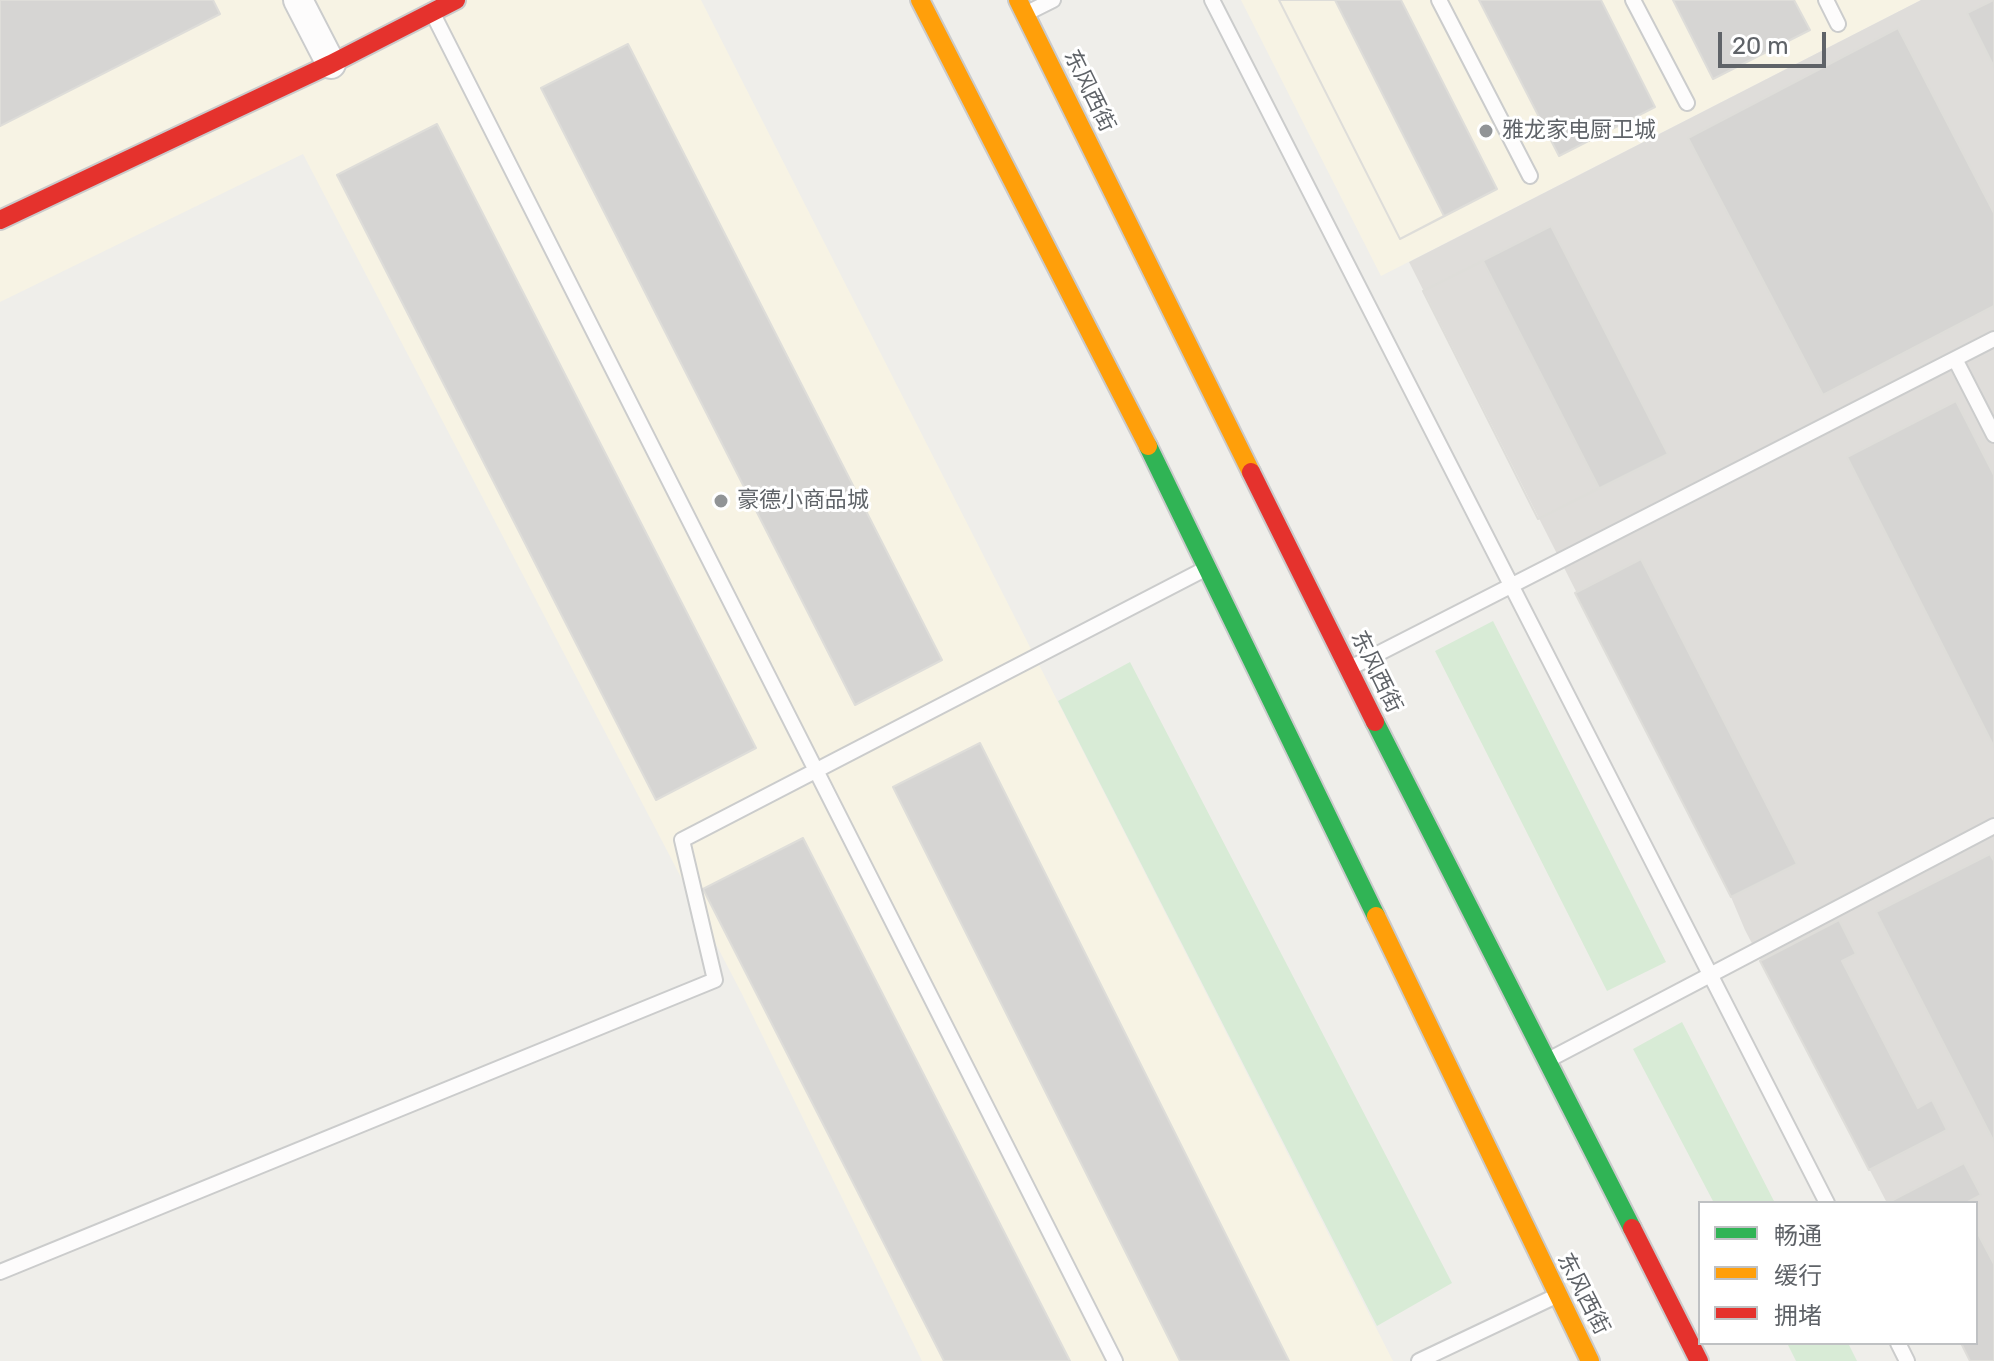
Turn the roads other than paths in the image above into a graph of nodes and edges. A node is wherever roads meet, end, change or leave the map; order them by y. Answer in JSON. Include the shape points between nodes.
{"nodes":[{"id":1,"x":298,"y":0,"type":"edge"},
{"id":2,"x":456,"y":0,"type":"edge"},
{"id":3,"x":920,"y":0,"type":"edge"},
{"id":4,"x":1053,"y":0,"type":"edge"},
{"id":5,"x":1212,"y":0,"type":"edge"},
{"id":6,"x":1439,"y":0,"type":"edge"},
{"id":7,"x":1633,"y":0,"type":"edge"},
{"id":8,"x":1826,"y":0,"type":"edge"},
{"id":9,"x":1021,"y":7,"type":"edge"},
{"id":10,"x":432,"y":13,"type":"junction"},
{"id":11,"x":1838,"y":24,"type":"dead end"},
{"id":12,"x":331,"y":64,"type":"junction"},
{"id":13,"x":1687,"y":103,"type":"dead end"},
{"id":14,"x":1530,"y":176,"type":"dead end"},
{"id":15,"x":0,"y":220,"type":"edge"},
{"id":16,"x":1994,"y":339,"type":"edge"},
{"id":17,"x":1955,"y":359,"type":"junction"},
{"id":18,"x":1994,"y":435,"type":"edge"},
{"id":19,"x":1209,"y":567,"type":"junction"},
{"id":20,"x":1513,"y":587,"type":"junction"},
{"id":21,"x":1348,"y":669,"type":"junction"},
{"id":22,"x":816,"y":770,"type":"junction"},
{"id":23,"x":1994,"y":826,"type":"edge"},
{"id":24,"x":1711,"y":973,"type":"junction"},
{"id":25,"x":1545,"y":1062,"type":"junction"},
{"id":26,"x":1826,"y":1201,"type":"edge"},
{"id":27,"x":0,"y":1272,"type":"edge"},
{"id":28,"x":1556,"y":1296,"type":"junction"},
{"id":29,"x":1115,"y":1361,"type":"edge"},
{"id":30,"x":1419,"y":1361,"type":"edge"},
{"id":31,"x":1590,"y":1361,"type":"edge"},
{"id":32,"x":1699,"y":1361,"type":"edge"}],
"edges":[{"from":1,"to":12,"type":"street"},
{"from":2,"to":10,"type":"main road"},
{"from":3,"to":19,"type":"main road","name":"东风西街"},
{"from":4,"to":9,"type":"lane"},
{"from":5,"to":20,"type":"lane"},
{"from":6,"to":14,"type":"lane"},
{"from":7,"to":13,"type":"lane"},
{"from":8,"to":11,"type":"lane"},
{"from":9,"to":21,"type":"main road","name":"东风西街"},
{"from":10,"to":12,"type":"main road"},
{"from":10,"to":22,"type":"lane"},
{"from":12,"to":15,"type":"main road"},
{"from":16,"to":17,"type":"lane"},
{"from":17,"to":18,"type":"lane"},
{"from":17,"to":20,"type":"lane"},
{"from":19,"to":22,"type":"lane"},
{"from":19,"to":28,"type":"main road","name":"东风西街"},
{"from":20,"to":21,"type":"lane"},
{"from":20,"to":24,"type":"lane"},
{"from":21,"to":25,"type":"main road","name":"东风西街"},
{"from":22,"to":27,"type":"lane","via":[[682,840],[715,980]]},
{"from":22,"to":29,"type":"lane"},
{"from":23,"to":24,"type":"lane"},
{"from":24,"to":25,"type":"lane"},
{"from":24,"to":26,"type":"lane"},
{"from":25,"to":32,"type":"main road","name":"东风西街"},
{"from":28,"to":30,"type":"lane"},
{"from":28,"to":31,"type":"main road","name":"东风西街"}]}
